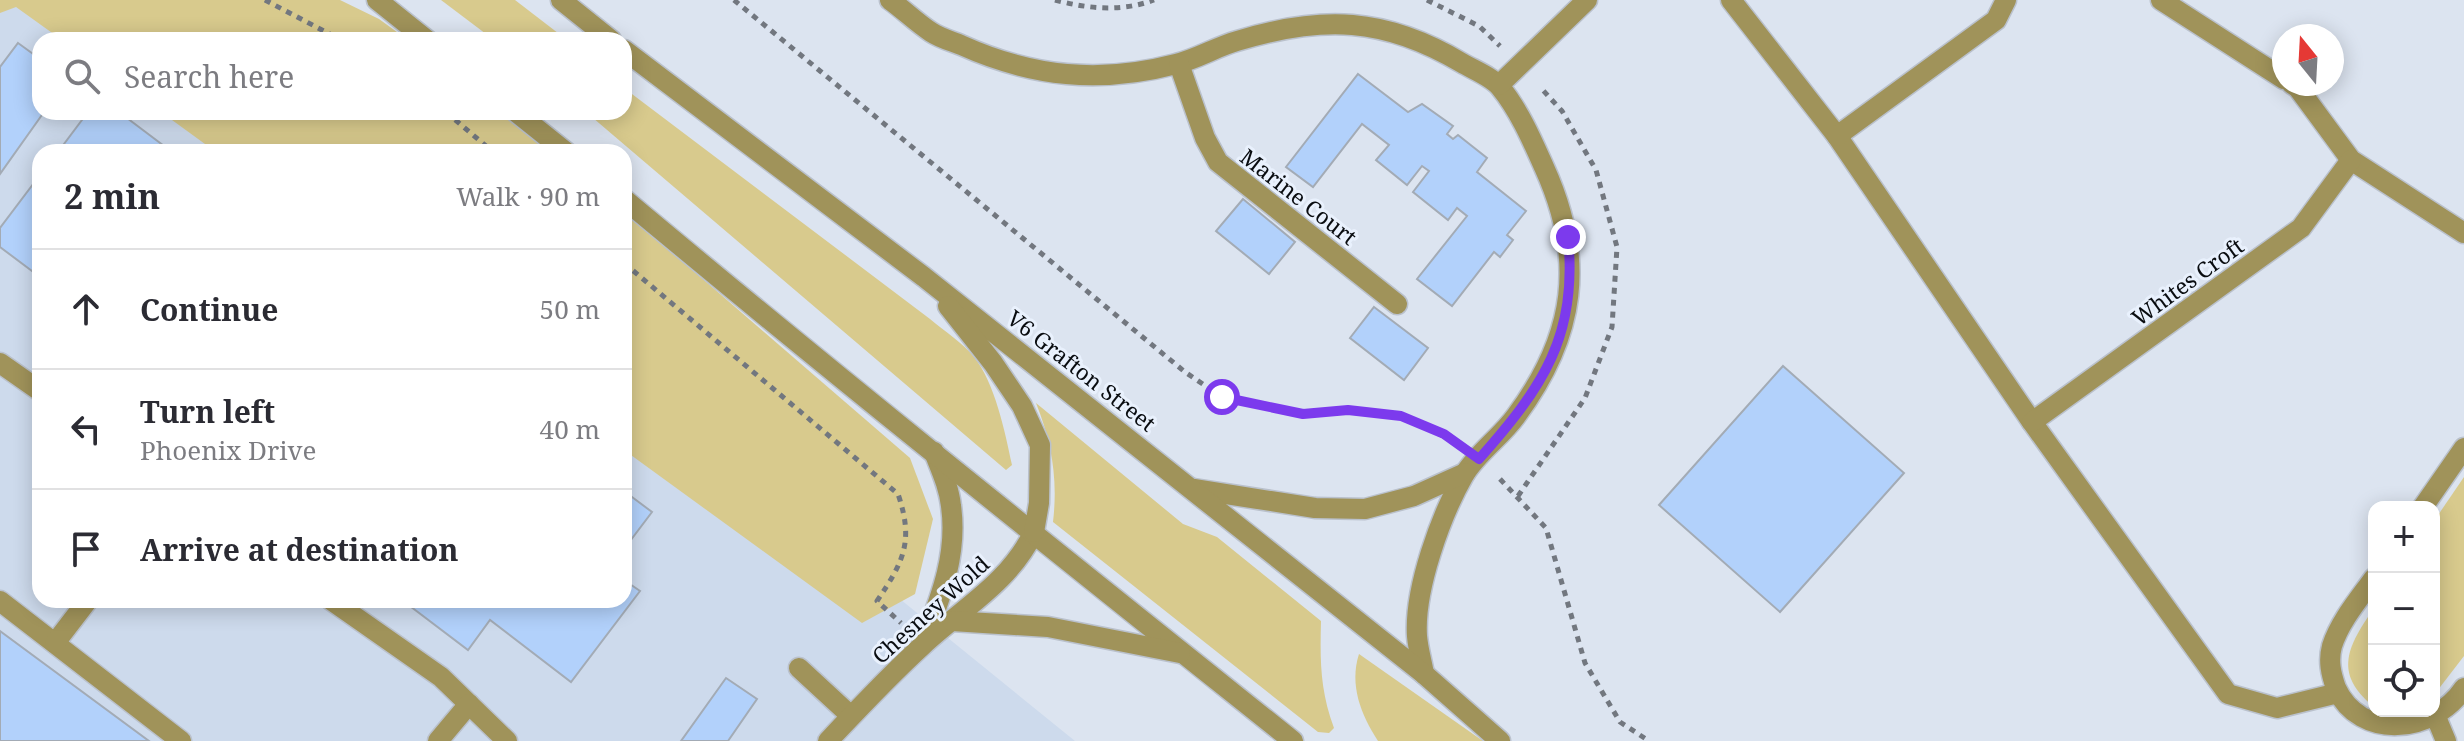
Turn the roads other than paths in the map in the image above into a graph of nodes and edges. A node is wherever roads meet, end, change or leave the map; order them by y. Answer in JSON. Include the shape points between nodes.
{"nodes":[{"id":1,"x":377,"y":0,"type":"edge"},
{"id":2,"x":561,"y":0,"type":"edge"},
{"id":3,"x":890,"y":0,"type":"edge"},
{"id":4,"x":1587,"y":0,"type":"edge"},
{"id":5,"x":1731,"y":0,"type":"edge"},
{"id":6,"x":2006,"y":0,"type":"edge"},
{"id":7,"x":2161,"y":0,"type":"edge"},
{"id":8,"x":417,"y":32,"type":"edge"},
{"id":9,"x":601,"y":32,"type":"edge"},
{"id":10,"x":632,"y":56,"type":"edge"},
{"id":11,"x":1179,"y":64,"type":"junction"},
{"id":12,"x":2272,"y":71,"type":"edge"},
{"id":13,"x":1499,"y":85,"type":"junction"},
{"id":14,"x":2304,"y":96,"type":"edge"},
{"id":15,"x":526,"y":120,"type":"edge"},
{"id":16,"x":1837,"y":136,"type":"junction"},
{"id":17,"x":556,"y":144,"type":"edge"},
{"id":18,"x":2351,"y":160,"type":"junction"},
{"id":19,"x":632,"y":206,"type":"edge"},
{"id":20,"x":2464,"y":233,"type":"edge"},
{"id":21,"x":924,"y":277,"type":"junction"},
{"id":22,"x":1397,"y":304,"type":"dead end"},
{"id":23,"x":0,"y":363,"type":"edge"},
{"id":24,"x":32,"y":385,"type":"edge"},
{"id":25,"x":2032,"y":422,"type":"junction"},
{"id":26,"x":2464,"y":448,"type":"edge"},
{"id":27,"x":934,"y":452,"type":"junction"},
{"id":28,"x":1472,"y":466,"type":"junction"},
{"id":29,"x":1194,"y":489,"type":"junction"},
{"id":30,"x":2427,"y":501,"type":"edge"},
{"id":31,"x":1034,"y":532,"type":"junction"},
{"id":32,"x":2368,"y":586,"type":"edge"},
{"id":33,"x":0,"y":601,"type":"edge"},
{"id":34,"x":82,"y":608,"type":"edge"},
{"id":35,"x":342,"y":608,"type":"edge"},
{"id":36,"x":952,"y":621,"type":"junction"},
{"id":37,"x":55,"y":643,"type":"junction"},
{"id":38,"x":923,"y":644,"type":"junction"},
{"id":39,"x":1184,"y":654,"type":"junction"},
{"id":40,"x":799,"y":668,"type":"dead end"},
{"id":41,"x":1424,"y":674,"type":"junction"},
{"id":42,"x":2464,"y":688,"type":"edge"},
{"id":43,"x":2338,"y":693,"type":"junction"},
{"id":44,"x":469,"y":704,"type":"junction"},
{"id":45,"x":2440,"y":713,"type":"edge"},
{"id":46,"x":851,"y":716,"type":"junction"},
{"id":47,"x":2436,"y":717,"type":"joint"},
{"id":48,"x":181,"y":741,"type":"edge"},
{"id":49,"x":438,"y":741,"type":"edge"},
{"id":50,"x":507,"y":741,"type":"edge"},
{"id":51,"x":828,"y":741,"type":"edge"},
{"id":52,"x":1293,"y":741,"type":"edge"},
{"id":53,"x":1500,"y":741,"type":"edge"},
{"id":54,"x":2446,"y":741,"type":"edge"}],
"edges":[{"from":1,"to":8,"type":"street"},
{"from":2,"to":9,"type":"street"},
{"from":3,"to":11,"type":"street","via":[[932,33],[997,62],[1066,75],[1120,75]]},
{"from":4,"to":13,"type":"street"},
{"from":5,"to":16,"type":"street"},
{"from":6,"to":16,"type":"street","via":[[1996,20]]},
{"from":7,"to":12,"type":"street"},
{"from":10,"to":21,"type":"street","name":"V6 Grafton Street"},
{"from":11,"to":13,"type":"street","via":[[1279,29],[1364,24],[1411,37]]},
{"from":11,"to":22,"type":"street","name":"Marine Court","via":[[1218,162]]},
{"from":13,"to":28,"type":"street","via":[[1554,188],[1571,271],[1568,312],[1555,353],[1514,419]]},
{"from":14,"to":18,"type":"street"},
{"from":15,"to":17,"type":"street"},
{"from":16,"to":25,"type":"street"},
{"from":18,"to":20,"type":"street"},
{"from":18,"to":25,"type":"street","name":"Whites Croft","via":[[2301,228]]},
{"from":19,"to":27,"type":"street"},
{"from":21,"to":29,"type":"street","name":"V6 Grafton Street"},
{"from":21,"to":31,"type":"street","via":[[993,363],[1040,445]]},
{"from":23,"to":24,"type":"street"},
{"from":25,"to":43,"type":"street","via":[[2228,694],[2277,708]]},
{"from":26,"to":30,"type":"street"},
{"from":27,"to":31,"type":"street"},
{"from":27,"to":38,"type":"street","via":[[952,507],[952,549]]},
{"from":28,"to":29,"type":"street","via":[[1414,496],[1365,509],[1315,508]]},
{"from":28,"to":41,"type":"street","via":[[1431,550],[1417,635]]},
{"from":29,"to":41,"type":"street","name":"V6 Grafton Street"},
{"from":31,"to":36,"type":"street","name":"Chesney Wold","via":[[1022,558]]},
{"from":31,"to":39,"type":"street"},
{"from":32,"to":43,"type":"street","via":[[2340,626],[2332,648],[2330,671]]},
{"from":33,"to":37,"type":"street"},
{"from":34,"to":37,"type":"street"},
{"from":35,"to":44,"type":"street","via":[[441,677]]},
{"from":36,"to":38,"type":"street","name":"Chesney Wold"},
{"from":36,"to":39,"type":"street","via":[[1048,627]]},
{"from":37,"to":48,"type":"street"},
{"from":38,"to":46,"type":"street","name":"Chesney Wold"},
{"from":39,"to":52,"type":"street"},
{"from":40,"to":46,"type":"street"},
{"from":41,"to":53,"type":"street","name":"V6 Grafton Street"},
{"from":42,"to":45,"type":"street"},
{"from":43,"to":47,"type":"street","via":[[2350,711],[2385,729],[2412,728]]},
{"from":44,"to":49,"type":"street"},
{"from":44,"to":50,"type":"street"},
{"from":46,"to":51,"type":"street","name":"Chesney Wold"},
{"from":47,"to":54,"type":"street"}]}
